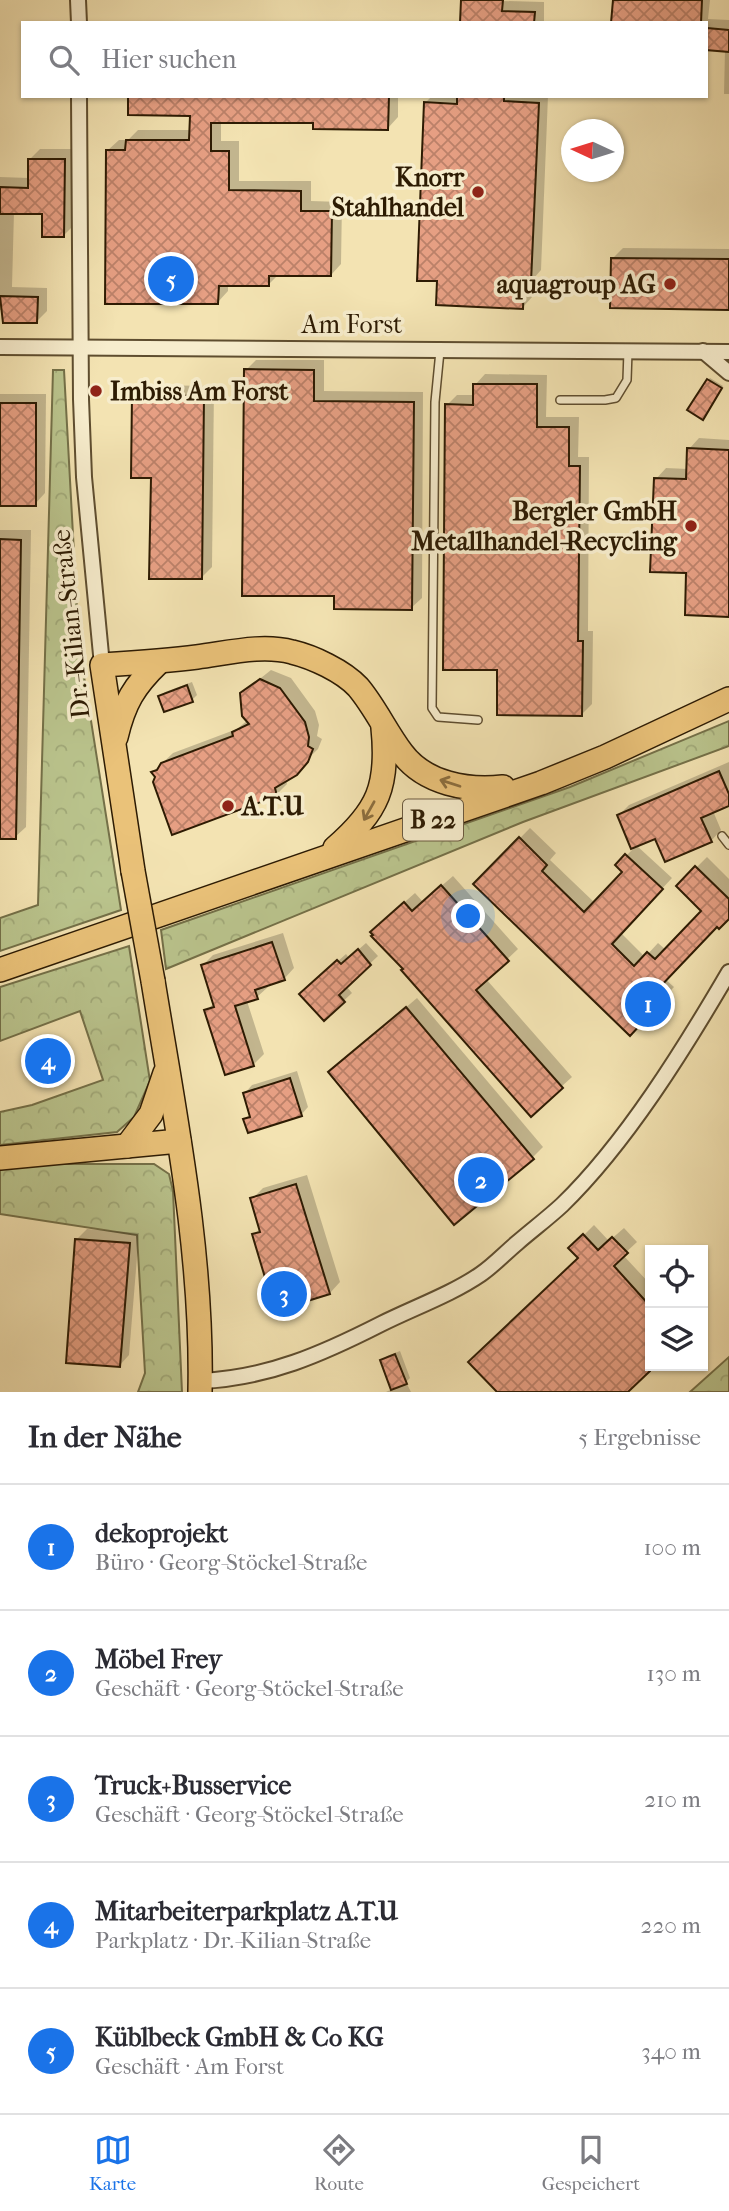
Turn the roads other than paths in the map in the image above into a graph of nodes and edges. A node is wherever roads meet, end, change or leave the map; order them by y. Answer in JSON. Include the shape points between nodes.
{"nodes":[{"id":1,"x":78,"y":0,"type":"edge"},
{"id":2,"x":79,"y":21,"type":"edge"},
{"id":3,"x":79,"y":98,"type":"edge"},
{"id":4,"x":0,"y":346,"type":"edge"},
{"id":5,"x":79,"y":346,"type":"junction"},
{"id":6,"x":440,"y":349,"type":"junction"},
{"id":7,"x":628,"y":351,"type":"junction"},
{"id":8,"x":703,"y":351,"type":"junction"},
{"id":9,"x":729,"y":352,"type":"edge"},
{"id":10,"x":729,"y":373,"type":"edge"},
{"id":11,"x":560,"y":400,"type":"dead end"},
{"id":12,"x":159,"y":662,"type":"junction"},
{"id":13,"x":102,"y":666,"type":"junction"},
{"id":14,"x":729,"y":699,"type":"edge"},
{"id":15,"x":478,"y":720,"type":"dead end"},
{"id":16,"x":382,"y":722,"type":"junction"},
{"id":17,"x":113,"y":747,"type":"junction"},
{"id":18,"x":541,"y":783,"type":"junction"},
{"id":19,"x":722,"y":836,"type":"dead end"},
{"id":20,"x":729,"y":845,"type":"edge"},
{"id":21,"x":325,"y":857,"type":"junction"},
{"id":22,"x":0,"y":970,"type":"edge"},
{"id":23,"x":729,"y":972,"type":"edge"},
{"id":24,"x":167,"y":1066,"type":"junction"},
{"id":25,"x":179,"y":1141,"type":"junction"},
{"id":26,"x":127,"y":1146,"type":"junction"},
{"id":27,"x":0,"y":1158,"type":"edge"},
{"id":28,"x":201,"y":1387,"type":"edge"}],
"edges":[{"from":1,"to":2,"type":"street"},
{"from":3,"to":5,"type":"street","name":"Dr.-Kilian-Straße"},
{"from":4,"to":5,"type":"street","name":"Am Forst"},
{"from":5,"to":6,"type":"street","name":"Am Forst"},
{"from":5,"to":13,"type":"street","name":"Dr.-Kilian-Straße","via":[[84,477]]},
{"from":6,"to":7,"type":"street","name":"Am Forst"},
{"from":6,"to":15,"type":"lane","via":[[435,407],[432,708],[438,717]]},
{"from":7,"to":8,"type":"street","name":"Am Forst"},
{"from":7,"to":11,"type":"lane","via":[[627,380],[616,398]]},
{"from":8,"to":9,"type":"street","name":"Am Forst"},
{"from":8,"to":10,"type":"street"},
{"from":12,"to":13,"type":"main road"},
{"from":12,"to":16,"type":"main road","via":[[264,649],[292,652],[357,686]]},
{"from":12,"to":17,"type":"main road","via":[[131,692]]},
{"from":13,"to":17,"type":"main road","name":"Dr.-Kilian-Straße"},
{"from":14,"to":18,"type":"main road","number":"B 22"},
{"from":18,"to":16,"type":"main road","one_way":true,"via":[[479,790],[448,784],[403,756]]},
{"from":16,"to":21,"type":"main road","one_way":true,"via":[[386,759],[371,810]]},
{"from":17,"to":24,"type":"main road","name":"Dr.-Kilian-Straße","bridge":true},
{"from":18,"to":21,"type":"main road","number":"B 22"},
{"from":19,"to":20,"type":"lane"},
{"from":21,"to":22,"type":"main road","number":"B 22"},
{"from":23,"to":28,"type":"street","via":[[634,1119],[585,1179],[482,1273],[292,1365]]},
{"from":24,"to":25,"type":"main road","name":"Dr.-Kilian-Straße"},
{"from":24,"to":26,"type":"main road","via":[[151,1114]]},
{"from":25,"to":26,"type":"main road"},
{"from":25,"to":28,"type":"main road","name":"Dr.-Kilian-Straße","via":[[199,1284]]},
{"from":26,"to":27,"type":"main road"}]}
